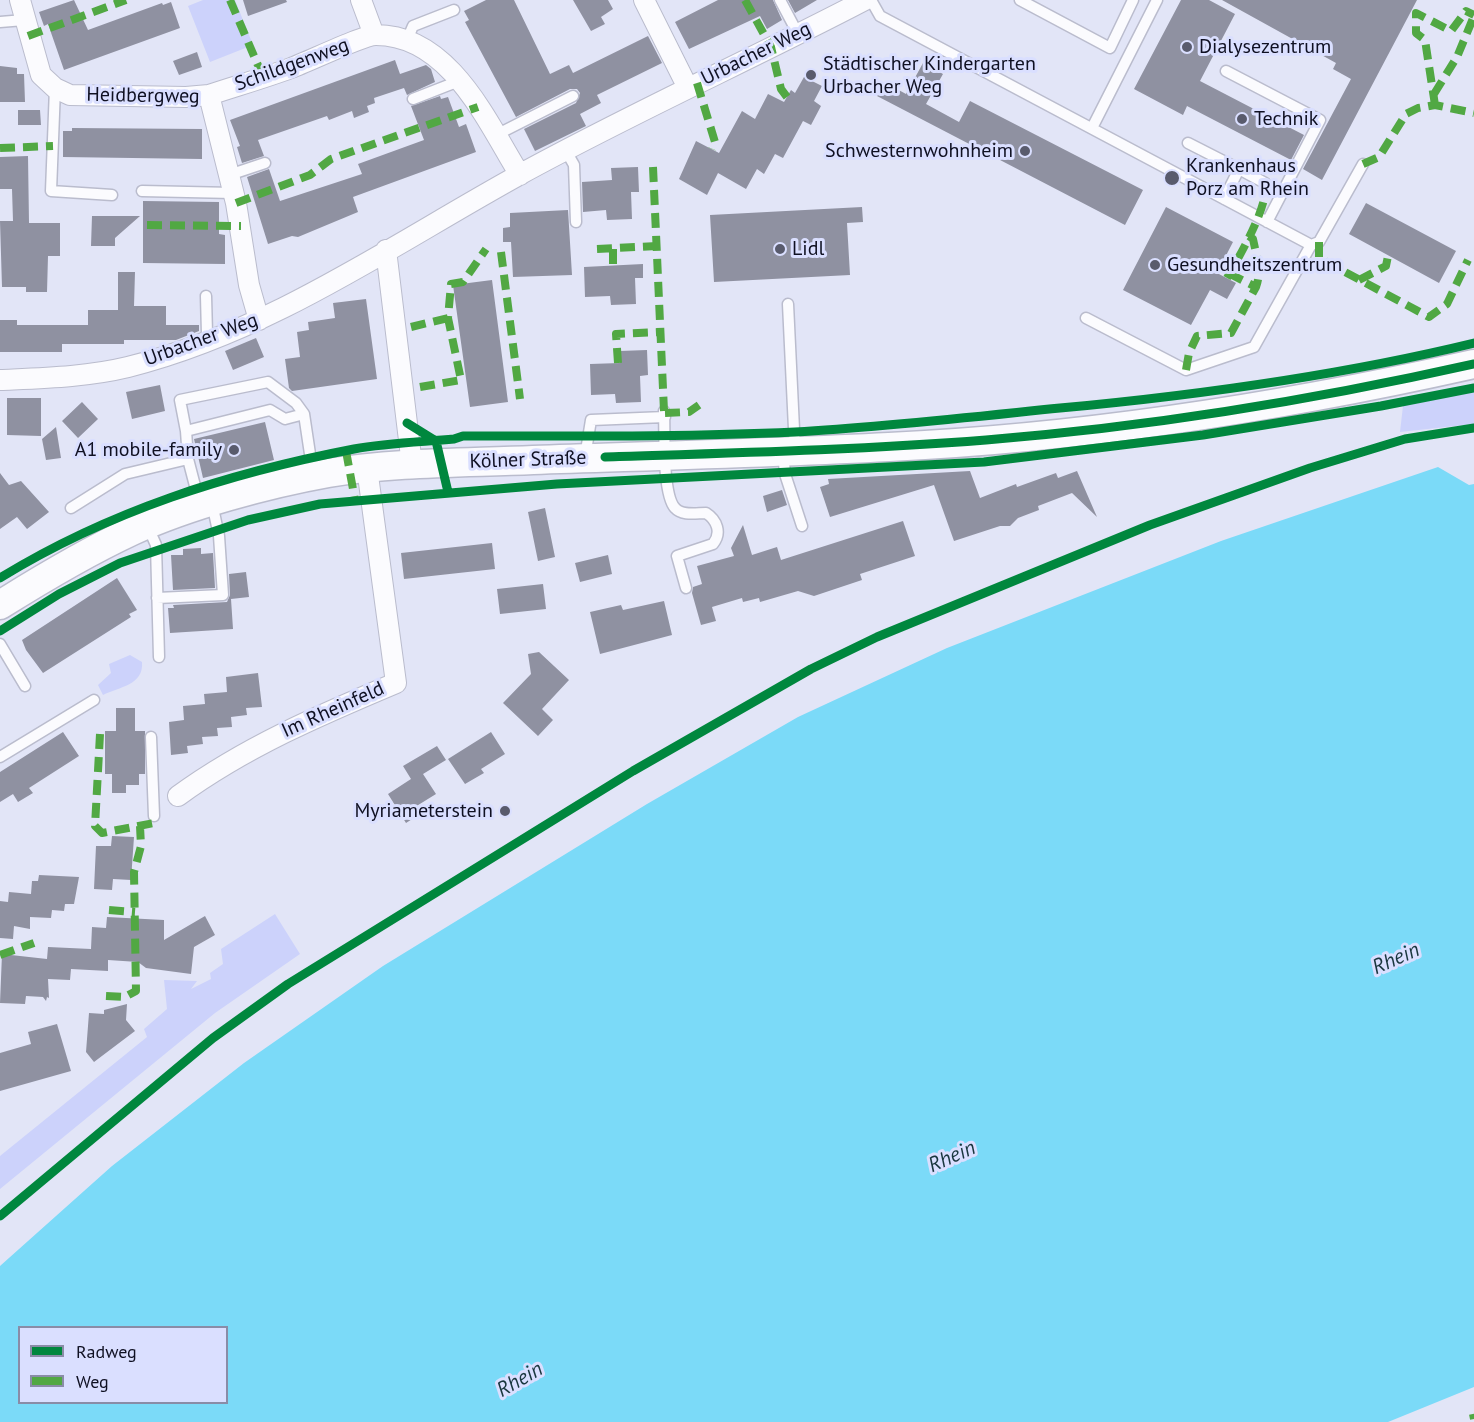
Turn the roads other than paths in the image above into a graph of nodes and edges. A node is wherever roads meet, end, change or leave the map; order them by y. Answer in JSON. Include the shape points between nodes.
{"nodes":[{"id":1,"x":20,"y":0,"type":"edge"},
{"id":2,"x":361,"y":0,"type":"edge"},
{"id":3,"x":644,"y":0,"type":"edge"},
{"id":4,"x":780,"y":0,"type":"edge"},
{"id":5,"x":1020,"y":0,"type":"edge"},
{"id":6,"x":1133,"y":0,"type":"edge"},
{"id":7,"x":1157,"y":0,"type":"edge"},
{"id":8,"x":862,"y":1,"type":"edge"},
{"id":9,"x":454,"y":10,"type":"dead end"},
{"id":10,"x":24,"y":20,"type":"junction"},
{"id":11,"x":0,"y":22,"type":"edge"},
{"id":12,"x":798,"y":34,"type":"junction"},
{"id":13,"x":374,"y":35,"type":"junction"},
{"id":14,"x":407,"y":40,"type":"junction"},
{"id":15,"x":1226,"y":71,"type":"dead end"},
{"id":16,"x":459,"y":81,"type":"junction"},
{"id":17,"x":55,"y":88,"type":"junction"},
{"id":18,"x":688,"y":88,"type":"junction"},
{"id":19,"x":209,"y":95,"type":"junction"},
{"id":20,"x":573,"y":96,"type":"dead end"},
{"id":21,"x":413,"y":99,"type":"dead end"},
{"id":22,"x":1092,"y":128,"type":"junction"},
{"id":23,"x":496,"y":135,"type":"junction"},
{"id":24,"x":1188,"y":143,"type":"dead end"},
{"id":25,"x":566,"y":150,"type":"junction"},
{"id":26,"x":265,"y":163,"type":"dead end"},
{"id":27,"x":1363,"y":164,"type":"dead end"},
{"id":28,"x":1239,"y":169,"type":"junction"},
{"id":29,"x":520,"y":174,"type":"junction"},
{"id":30,"x":1265,"y":183,"type":"dead end"},
{"id":31,"x":231,"y":184,"type":"junction"},
{"id":32,"x":142,"y":191,"type":"dead end"},
{"id":33,"x":112,"y":195,"type":"dead end"},
{"id":34,"x":1224,"y":199,"type":"junction"},
{"id":35,"x":576,"y":222,"type":"dead end"},
{"id":36,"x":1267,"y":222,"type":"junction"},
{"id":37,"x":1311,"y":245,"type":"junction"},
{"id":38,"x":386,"y":250,"type":"junction"},
{"id":39,"x":206,"y":296,"type":"dead end"},
{"id":40,"x":789,"y":304,"type":"dead end"},
{"id":41,"x":1086,"y":318,"type":"dead end"},
{"id":42,"x":259,"y":320,"type":"junction"},
{"id":43,"x":210,"y":341,"type":"junction"},
{"id":44,"x":1474,"y":364,"type":"edge"},
{"id":45,"x":0,"y":380,"type":"edge"},
{"id":46,"x":304,"y":414,"type":"junction"},
{"id":47,"x":186,"y":431,"type":"junction"},
{"id":48,"x":789,"y":451,"type":"junction"},
{"id":49,"x":667,"y":455,"type":"junction"},
{"id":50,"x":585,"y":458,"type":"junction"},
{"id":51,"x":188,"y":459,"type":"junction"},
{"id":52,"x":412,"y":465,"type":"junction"},
{"id":53,"x":368,"y":468,"type":"junction"},
{"id":54,"x":314,"y":476,"type":"junction"},
{"id":55,"x":207,"y":505,"type":"junction"},
{"id":56,"x":70,"y":508,"type":"dead end"},
{"id":57,"x":148,"y":525,"type":"junction"},
{"id":58,"x":802,"y":526,"type":"dead end"},
{"id":59,"x":686,"y":588,"type":"dead end"},
{"id":60,"x":158,"y":598,"type":"junction"},
{"id":61,"x":0,"y":605,"type":"edge"},
{"id":62,"x":0,"y":644,"type":"edge"},
{"id":63,"x":159,"y":657,"type":"dead end"},
{"id":64,"x":25,"y":686,"type":"dead end"},
{"id":65,"x":94,"y":700,"type":"dead end"},
{"id":66,"x":151,"y":736,"type":"dead end"},
{"id":67,"x":0,"y":757,"type":"edge"},
{"id":68,"x":178,"y":796,"type":"dead end"},
{"id":69,"x":154,"y":816,"type":"dead end"}],
"edges":[{"from":1,"to":10,"type":"street"},
{"from":2,"to":13,"type":"street","name":"Schildgenweg"},
{"from":3,"to":18,"type":"street","name":"Urbacher Weg"},
{"from":4,"to":12,"type":"lane"},
{"from":5,"to":6,"type":"lane","via":[[1110,48]]},
{"from":7,"to":22,"type":"lane"},
{"from":8,"to":12,"type":"street","name":"Urbacher Weg"},
{"from":8,"to":22,"type":"lane","via":[[880,16]]},
{"from":9,"to":14,"type":"lane","via":[[413,26]]},
{"from":10,"to":11,"type":"lane"},
{"from":10,"to":17,"type":"street","via":[[41,75]]},
{"from":12,"to":18,"type":"street","name":"Urbacher Weg"},
{"from":13,"to":14,"type":"street","name":"Schildgenweg"},
{"from":13,"to":19,"type":"street","name":"Schildgenweg"},
{"from":14,"to":16,"type":"street","name":"Schildgenweg","via":[[435,56]]},
{"from":15,"to":36,"type":"lane","via":[[1320,120]]},
{"from":16,"to":21,"type":"lane"},
{"from":16,"to":23,"type":"street","name":"Schildgenweg"},
{"from":17,"to":19,"type":"street","name":"Heidbergweg","via":[[70,95]]},
{"from":17,"to":33,"type":"lane","via":[[51,191]]},
{"from":18,"to":25,"type":"street","name":"Urbacher Weg"},
{"from":19,"to":31,"type":"street","name":"Heidbergweg"},
{"from":20,"to":23,"type":"lane"},
{"from":22,"to":34,"type":"lane"},
{"from":23,"to":29,"type":"street","name":"Schildgenweg"},
{"from":24,"to":28,"type":"lane"},
{"from":25,"to":29,"type":"street","name":"Urbacher Weg"},
{"from":25,"to":35,"type":"lane","via":[[574,165]]},
{"from":26,"to":31,"type":"lane"},
{"from":27,"to":37,"type":"lane","via":[[1320,242]]},
{"from":28,"to":30,"type":"lane"},
{"from":28,"to":34,"type":"lane"},
{"from":29,"to":38,"type":"street","name":"Urbacher Weg"},
{"from":31,"to":32,"type":"lane"},
{"from":31,"to":42,"type":"street","name":"Heidbergweg"},
{"from":34,"to":36,"type":"lane"},
{"from":36,"to":37,"type":"lane"},
{"from":37,"to":41,"type":"lane","via":[[1254,347],[1186,370]]},
{"from":38,"to":42,"type":"street","name":"Urbacher Weg"},
{"from":38,"to":52,"type":"street"},
{"from":39,"to":43,"type":"lane"},
{"from":40,"to":48,"type":"lane"},
{"from":42,"to":43,"type":"street","name":"Urbacher Weg"},
{"from":43,"to":45,"type":"street","name":"Urbacher Weg","via":[[126,367],[80,375]]},
{"from":44,"to":48,"type":"main road","name":"Kölner Straße","via":[[1334,393],[1120,426],[988,440]]},
{"from":46,"to":47,"type":"lane","via":[[285,419],[270,410]]},
{"from":46,"to":47,"type":"lane","via":[[268,382],[180,400]]},
{"from":46,"to":54,"type":"lane"},
{"from":47,"to":51,"type":"lane"},
{"from":48,"to":49,"type":"main road","name":"Kölner Straße"},
{"from":48,"to":58,"type":"lane","via":[[785,474]]},
{"from":49,"to":50,"type":"main road","name":"Kölner Straße"},
{"from":49,"to":50,"type":"lane","via":[[665,414],[591,420]]},
{"from":49,"to":59,"type":"lane","via":[[668,488],[674,507],[683,513],[706,513],[718,534],[714,544],[677,556]]},
{"from":50,"to":52,"type":"main road","name":"Kölner Straße"},
{"from":51,"to":55,"type":"lane"},
{"from":51,"to":56,"type":"lane","via":[[124,474]]},
{"from":52,"to":53,"type":"main road","name":"Kölner Straße"},
{"from":53,"to":54,"type":"main road","name":"Kölner Straße"},
{"from":53,"to":68,"type":"street","name":"Im Rheinfeld","via":[[396,683],[266,740]]},
{"from":54,"to":55,"type":"main road","name":"Kölner Straße"},
{"from":55,"to":57,"type":"main road","name":"Kölner Straße"},
{"from":55,"to":60,"type":"lane","via":[[219,536],[223,595]]},
{"from":57,"to":60,"type":"lane","via":[[156,545]]},
{"from":57,"to":61,"type":"main road","name":"Kölner Straße"},
{"from":60,"to":63,"type":"lane"},
{"from":62,"to":64,"type":"lane"},
{"from":65,"to":67,"type":"lane"},
{"from":66,"to":69,"type":"lane"}]}
